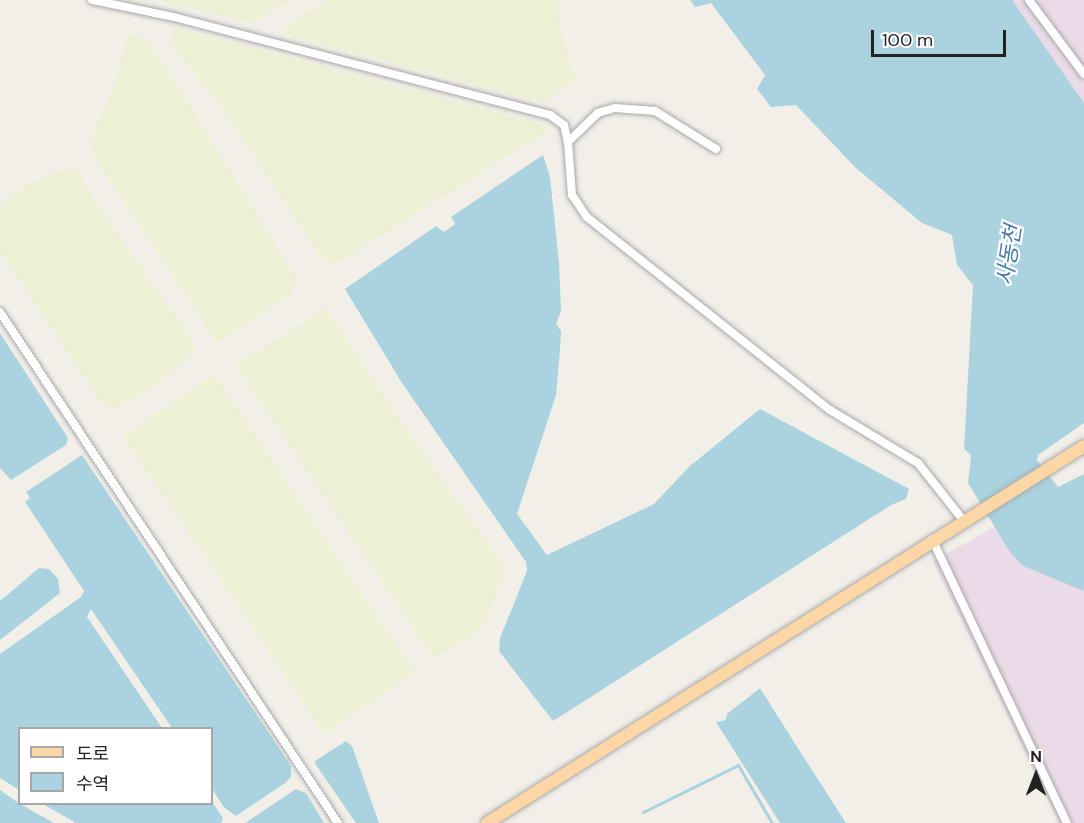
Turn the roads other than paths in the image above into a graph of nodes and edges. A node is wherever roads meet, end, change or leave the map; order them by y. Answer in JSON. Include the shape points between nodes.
{"nodes":[{"id":1,"x":92,"y":0,"type":"edge"},
{"id":2,"x":1029,"y":0,"type":"edge"},
{"id":3,"x":1084,"y":74,"type":"edge"},
{"id":4,"x":568,"y":142,"type":"junction"},
{"id":5,"x":716,"y":149,"type":"dead end"},
{"id":6,"x":0,"y":312,"type":"edge"},
{"id":7,"x":1084,"y":446,"type":"edge"},
{"id":8,"x":963,"y":520,"type":"junction"},
{"id":9,"x":932,"y":539,"type":"junction"},
{"id":10,"x":338,"y":823,"type":"edge"},
{"id":11,"x":487,"y":823,"type":"edge"},
{"id":12,"x":1067,"y":823,"type":"edge"}],
"edges":[{"from":1,"to":4,"type":"street","via":[[174,17],[550,115],[564,125]]},
{"from":2,"to":3,"type":"street"},
{"from":4,"to":5,"type":"street","via":[[598,113],[636,106],[655,111]]},
{"from":4,"to":8,"type":"street","via":[[572,195],[587,217],[830,410],[918,463]]},
{"from":6,"to":10,"type":"street"},
{"from":7,"to":8,"type":"main road"},
{"from":8,"to":9,"type":"main road"},
{"from":9,"to":11,"type":"main road"},
{"from":9,"to":12,"type":"street"}]}
